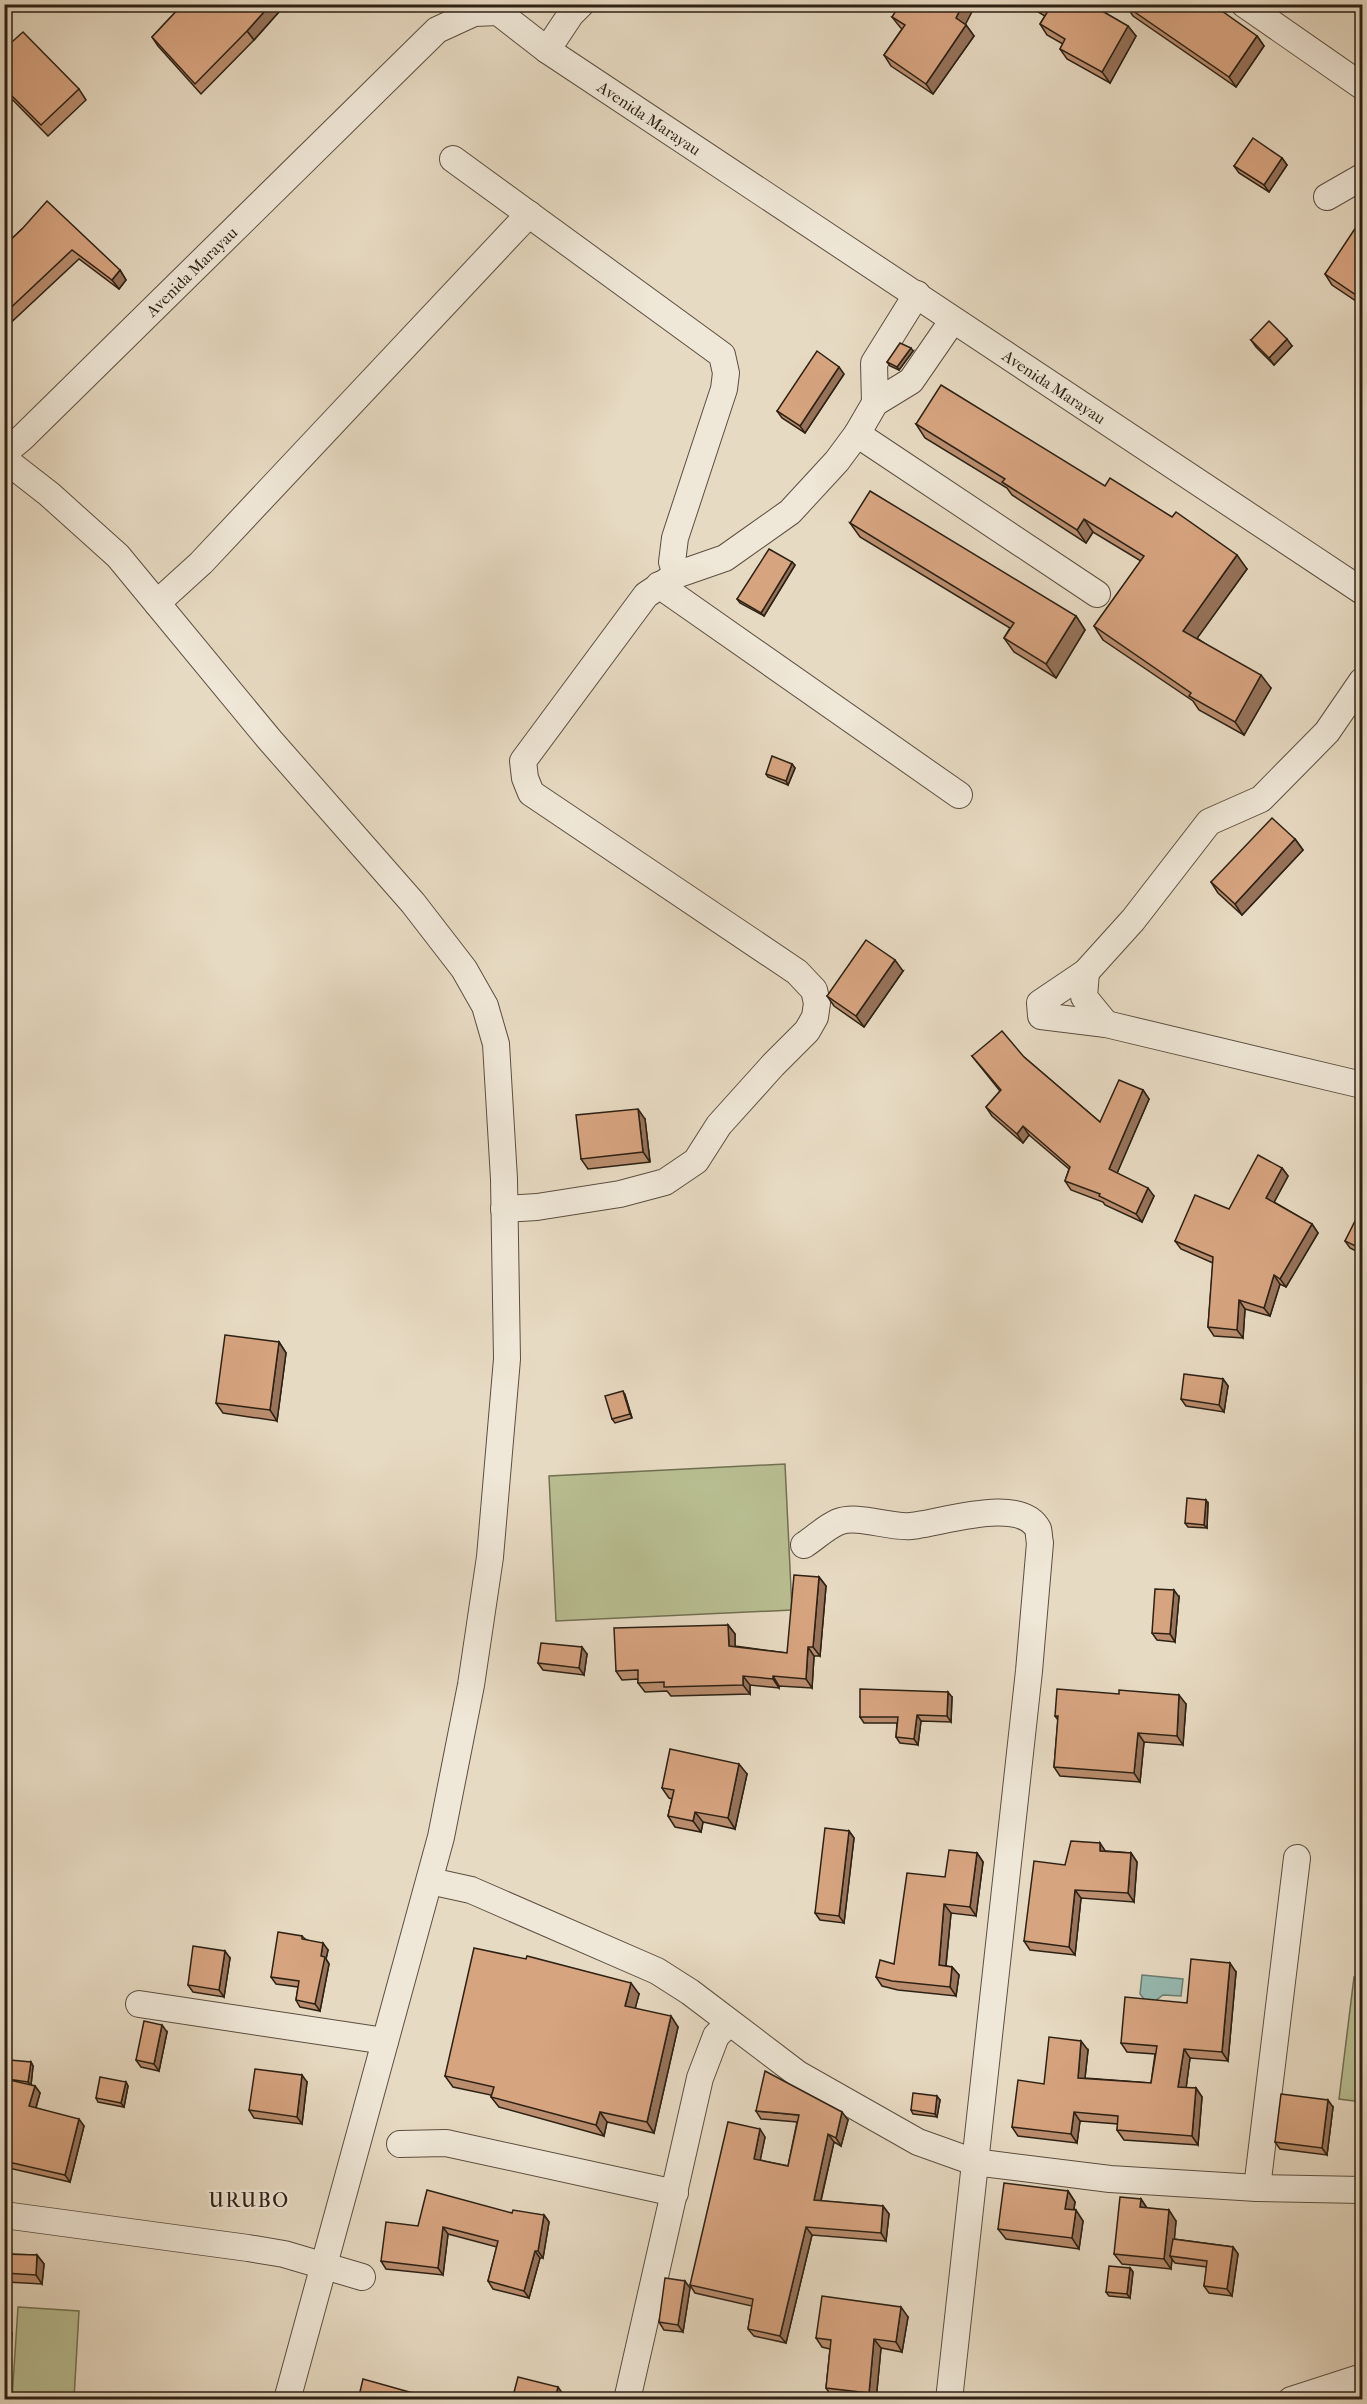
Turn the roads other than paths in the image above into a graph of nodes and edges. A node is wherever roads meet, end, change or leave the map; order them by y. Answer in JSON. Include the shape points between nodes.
{"nodes":[{"id":1,"x":580,"y":4,"type":"edge"},
{"id":2,"x":1244,"y":4,"type":"edge"},
{"id":3,"x":499,"y":8,"type":"edge"},
{"id":4,"x":547,"y":50,"type":"junction"},
{"id":5,"x":1362,"y":86,"type":"edge"},
{"id":6,"x":453,"y":159,"type":"dead end"},
{"id":7,"x":1362,"y":177,"type":"edge"},
{"id":8,"x":1327,"y":197,"type":"dead end"},
{"id":9,"x":529,"y":214,"type":"junction"},
{"id":10,"x":917,"y":294,"type":"junction"},
{"id":11,"x":953,"y":320,"type":"junction"},
{"id":12,"x":875,"y":402,"type":"junction"},
{"id":13,"x":857,"y":434,"type":"junction"},
{"id":14,"x":4,"y":453,"type":"edge"},
{"id":15,"x":4,"y":459,"type":"edge"},
{"id":16,"x":667,"y":580,"type":"junction"},
{"id":17,"x":1362,"y":591,"type":"edge"},
{"id":18,"x":1097,"y":594,"type":"dead end"},
{"id":19,"x":157,"y":603,"type":"junction"},
{"id":20,"x":1362,"y":681,"type":"edge"},
{"id":21,"x":959,"y":795,"type":"dead end"},
{"id":22,"x":1086,"y":972,"type":"junction"},
{"id":23,"x":1106,"y":1024,"type":"junction"},
{"id":24,"x":1362,"y":1084,"type":"edge"},
{"id":25,"x":504,"y":1209,"type":"junction"},
{"id":26,"x":804,"y":1545,"type":"dead end"},
{"id":27,"x":1297,"y":1858,"type":"dead end"},
{"id":28,"x":430,"y":1881,"type":"junction"},
{"id":29,"x":139,"y":2004,"type":"dead end"},
{"id":30,"x":729,"y":2023,"type":"junction"},
{"id":31,"x":385,"y":2041,"type":"junction"},
{"id":32,"x":400,"y":2144,"type":"dead end"},
{"id":33,"x":974,"y":2162,"type":"junction"},
{"id":34,"x":1257,"y":2188,"type":"junction"},
{"id":35,"x":1362,"y":2190,"type":"edge"},
{"id":36,"x":675,"y":2193,"type":"junction"},
{"id":37,"x":4,"y":2214,"type":"edge"},
{"id":38,"x":324,"y":2265,"type":"junction"},
{"id":39,"x":362,"y":2277,"type":"dead end"},
{"id":40,"x":1362,"y":2377,"type":"edge"},
{"id":41,"x":287,"y":2400,"type":"edge"},
{"id":42,"x":627,"y":2400,"type":"edge"},
{"id":43,"x":949,"y":2400,"type":"edge"},
{"id":44,"x":1291,"y":2400,"type":"edge"}],
"edges":[{"from":1,"to":4,"type":"street"},
{"from":2,"to":5,"type":"street"},
{"from":3,"to":4,"type":"street","name":"Avenida Marayau"},
{"from":3,"to":14,"type":"street","name":"Avenida Marayau","via":[[474,13],[437,30]]},
{"from":4,"to":10,"type":"street","name":"Avenida Marayau"},
{"from":6,"to":9,"type":"street"},
{"from":7,"to":8,"type":"street"},
{"from":9,"to":16,"type":"street","via":[[722,356],[724,389],[675,538]]},
{"from":9,"to":19,"type":"street","via":[[201,563]]},
{"from":10,"to":11,"type":"street","name":"Avenida Marayau"},
{"from":10,"to":12,"type":"street","via":[[874,363]]},
{"from":11,"to":12,"type":"street","via":[[911,381]]},
{"from":11,"to":17,"type":"street","name":"Avenida Marayau"},
{"from":12,"to":13,"type":"street"},
{"from":13,"to":16,"type":"street","via":[[790,512],[725,558]]},
{"from":13,"to":18,"type":"street"},
{"from":15,"to":19,"type":"street","via":[[118,556]]},
{"from":16,"to":21,"type":"street"},
{"from":16,"to":25,"type":"street","via":[[646,595],[524,761],[525,778],[531,793],[797,972],[814,990],[818,1003],[815,1017],[807,1031],[719,1125],[696,1161],[664,1182],[582,1201]]},
{"from":19,"to":25,"type":"street","via":[[269,739],[413,903],[464,969],[485,1006],[496,1044]]},
{"from":20,"to":22,"type":"street","via":[[1327,732],[1261,799],[1209,822],[1133,920]]},
{"from":22,"to":23,"type":"street","via":[[1084,997]]},
{"from":22,"to":23,"type":"street","via":[[1040,1003],[1041,1016]]},
{"from":23,"to":24,"type":"street"},
{"from":25,"to":28,"type":"street","via":[[507,1359],[490,1557],[471,1685]]},
{"from":26,"to":33,"type":"street","via":[[838,1522],[853,1519],[911,1527],[963,1515],[1001,1512],[1027,1519],[1038,1529],[1029,1671]]},
{"from":27,"to":34,"type":"street"},
{"from":28,"to":30,"type":"street","via":[[471,1890],[657,1971]]},
{"from":28,"to":31,"type":"street"},
{"from":29,"to":31,"type":"street"},
{"from":30,"to":33,"type":"street","via":[[817,2085],[918,2142]]},
{"from":30,"to":36,"type":"street","via":[[716,2036],[700,2078]]},
{"from":31,"to":38,"type":"street"},
{"from":32,"to":36,"type":"street","via":[[446,2143]]},
{"from":33,"to":34,"type":"street","via":[[1110,2179]]},
{"from":33,"to":43,"type":"street"},
{"from":34,"to":35,"type":"street"},
{"from":36,"to":42,"type":"street"},
{"from":37,"to":38,"type":"street","via":[[248,2248]]},
{"from":38,"to":39,"type":"street"},
{"from":38,"to":41,"type":"street"},
{"from":40,"to":44,"type":"street"}]}
